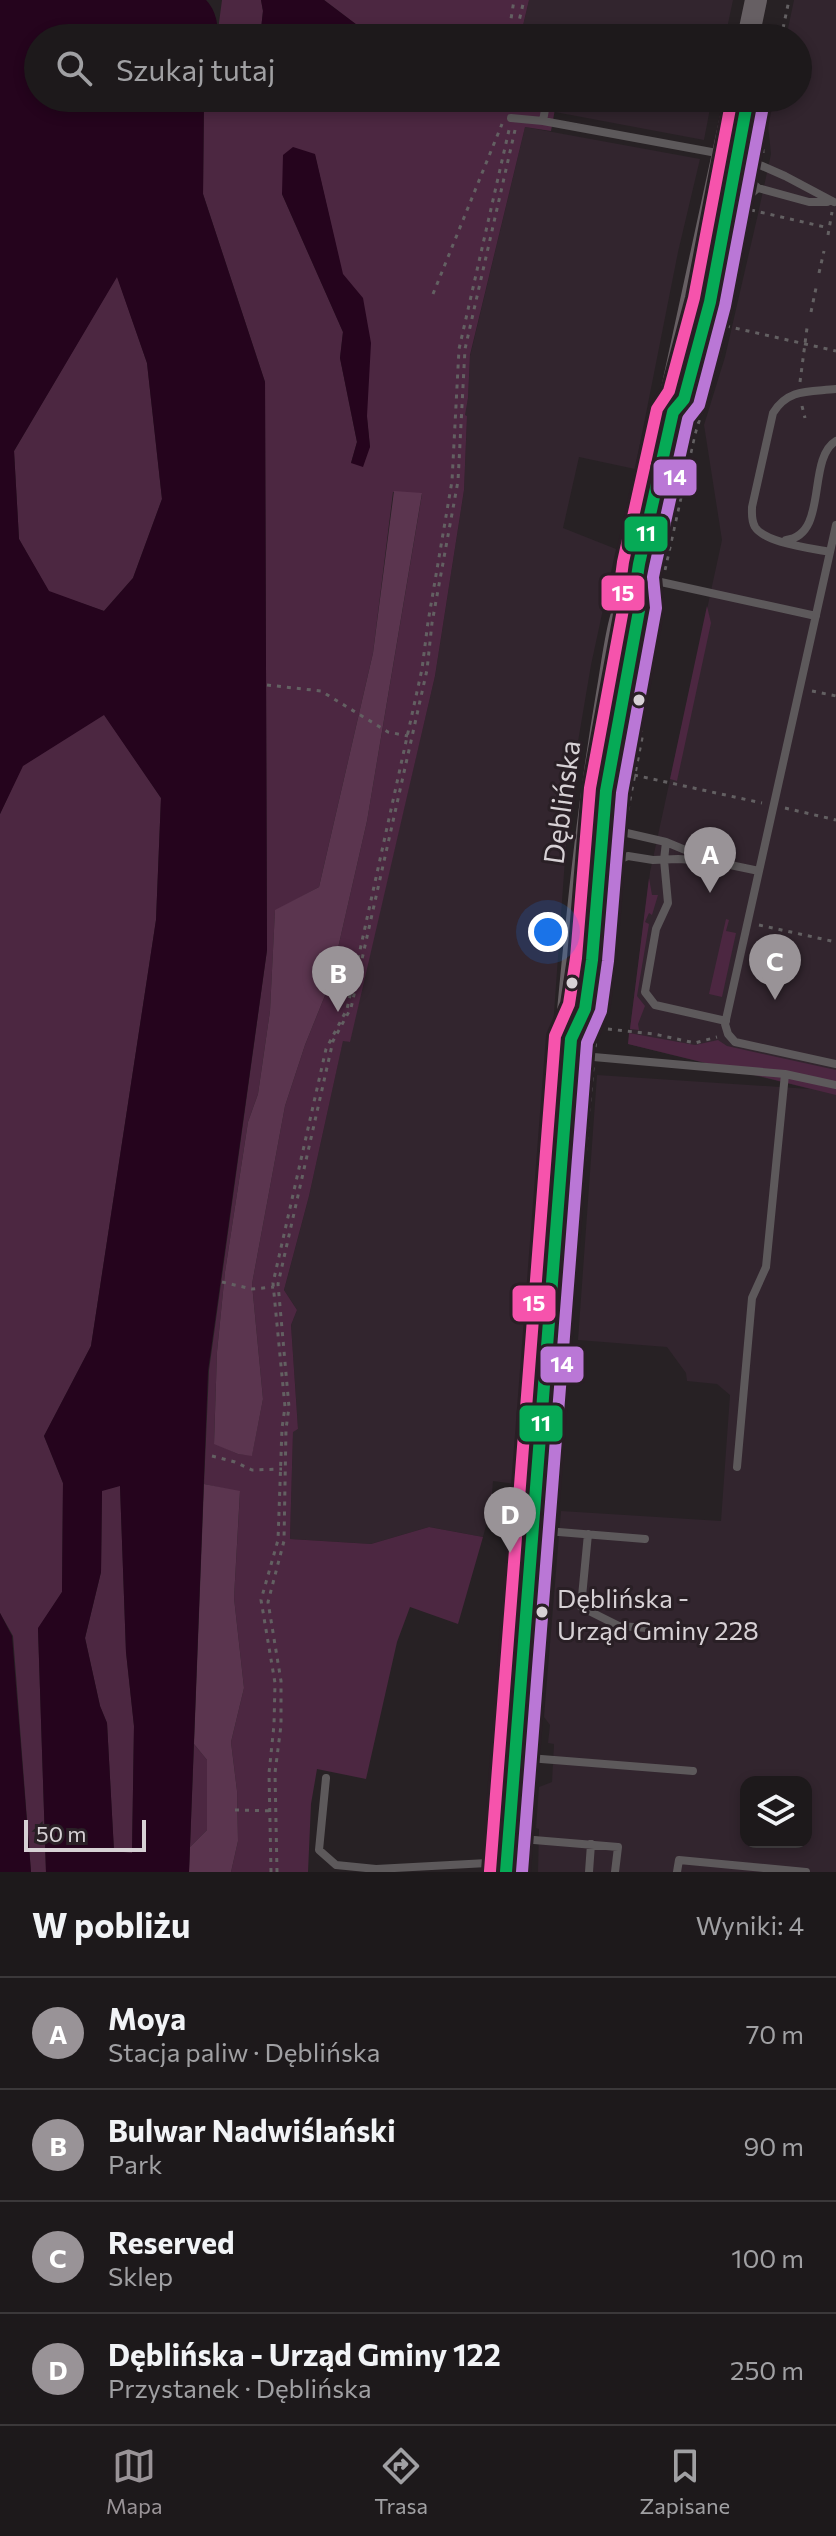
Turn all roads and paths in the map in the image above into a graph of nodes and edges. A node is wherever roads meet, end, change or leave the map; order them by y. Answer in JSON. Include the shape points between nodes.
{"nodes":[{"id":1,"x":514,"y":0,"type":"edge"},
{"id":2,"x":524,"y":0,"type":"edge"},
{"id":3,"x":756,"y":0,"type":"edge"},
{"id":4,"x":768,"y":0,"type":"edge"},
{"id":5,"x":789,"y":0,"type":"edge"},
{"id":6,"x":510,"y":24,"type":"edge"},
{"id":7,"x":518,"y":24,"type":"edge"},
{"id":8,"x":751,"y":24,"type":"edge"},
{"id":9,"x":763,"y":24,"type":"edge"},
{"id":10,"x":784,"y":24,"type":"edge"},
{"id":11,"x":545,"y":112,"type":"edge"},
{"id":12,"x":734,"y":112,"type":"edge"},
{"id":13,"x":743,"y":112,"type":"edge"},
{"id":14,"x":765,"y":112,"type":"edge"},
{"id":15,"x":514,"y":117,"type":"junction"},
{"id":16,"x":543,"y":121,"type":"junction"},
{"id":17,"x":764,"y":155,"type":"dead end"},
{"id":18,"x":729,"y":157,"type":"junction"},
{"id":19,"x":758,"y":188,"type":"junction"},
{"id":20,"x":756,"y":199,"type":"dead end"},
{"id":21,"x":834,"y":206,"type":"edge"},
{"id":22,"x":751,"y":210,"type":"junction"},
{"id":23,"x":725,"y":219,"type":"junction"},
{"id":24,"x":829,"y":228,"type":"junction"},
{"id":25,"x":828,"y":235,"type":"dead end"},
{"id":26,"x":824,"y":251,"type":"dead end"},
{"id":27,"x":819,"y":273,"type":"dead end"},
{"id":28,"x":816,"y":288,"type":"dead end"},
{"id":29,"x":433,"y":294,"type":"dead end"},
{"id":30,"x":732,"y":297,"type":"dead end"},
{"id":31,"x":729,"y":311,"type":"dead end"},
{"id":32,"x":811,"y":312,"type":"dead end"},
{"id":33,"x":726,"y":326,"type":"junction"},
{"id":34,"x":807,"y":328,"type":"dead end"},
{"id":35,"x":804,"y":343,"type":"junction"},
{"id":36,"x":836,"y":351,"type":"edge"},
{"id":37,"x":836,"y":389,"type":"edge"},
{"id":38,"x":801,"y":393,"type":"junction"},
{"id":39,"x":673,"y":412,"type":"junction"},
{"id":40,"x":805,"y":418,"type":"dead end"},
{"id":41,"x":836,"y":441,"type":"edge"},
{"id":42,"x":836,"y":525,"type":"edge"},
{"id":43,"x":781,"y":541,"type":"junction"},
{"id":44,"x":830,"y":552,"type":"junction"},
{"id":45,"x":637,"y":577,"type":"junction"},
{"id":46,"x":824,"y":579,"type":"junction"},
{"id":47,"x":663,"y":582,"type":"junction"},
{"id":48,"x":836,"y":582,"type":"edge"},
{"id":49,"x":816,"y":616,"type":"junction"},
{"id":50,"x":267,"y":685,"type":"dead end"},
{"id":51,"x":800,"y":688,"type":"junction"},
{"id":52,"x":836,"y":696,"type":"edge"},
{"id":53,"x":632,"y":724,"type":"dead end"},
{"id":54,"x":410,"y":736,"type":"junction"},
{"id":55,"x":634,"y":775,"type":"junction"},
{"id":56,"x":774,"y":806,"type":"junction"},
{"id":57,"x":836,"y":820,"type":"edge"},
{"id":58,"x":600,"y":835,"type":"junction"},
{"id":59,"x":666,"y":842,"type":"junction"},
{"id":60,"x":628,"y":856,"type":"junction"},
{"id":61,"x":664,"y":860,"type":"junction"},
{"id":62,"x":711,"y":861,"type":"junction"},
{"id":63,"x":759,"y":871,"type":"junction"},
{"id":64,"x":598,"y":889,"type":"junction"},
{"id":65,"x":748,"y":922,"type":"junction"},
{"id":66,"x":836,"y":942,"type":"edge"},
{"id":67,"x":726,"y":1021,"type":"junction"},
{"id":68,"x":728,"y":1034,"type":"junction"},
{"id":69,"x":571,"y":1047,"type":"junction"},
{"id":70,"x":594,"y":1057,"type":"junction"},
{"id":71,"x":836,"y":1064,"type":"edge"},
{"id":72,"x":785,"y":1074,"type":"junction"},
{"id":73,"x":836,"y":1085,"type":"edge"},
{"id":74,"x":222,"y":1282,"type":"dead end"},
{"id":75,"x":276,"y":1287,"type":"junction"},
{"id":76,"x":561,"y":1430,"type":"dead end"},
{"id":77,"x":212,"y":1456,"type":"dead end"},
{"id":78,"x":737,"y":1467,"type":"dead end"},
{"id":79,"x":283,"y":1469,"type":"junction"},
{"id":80,"x":533,"y":1530,"type":"junction"},
{"id":81,"x":588,"y":1534,"type":"junction"},
{"id":82,"x":645,"y":1539,"type":"dead end"},
{"id":83,"x":676,"y":1630,"type":"dead end"},
{"id":84,"x":515,"y":1757,"type":"junction"},
{"id":85,"x":693,"y":1771,"type":"dead end"},
{"id":86,"x":326,"y":1778,"type":"dead end"},
{"id":87,"x":235,"y":1810,"type":"dead end"},
{"id":88,"x":269,"y":1811,"type":"junction"},
{"id":89,"x":276,"y":1811,"type":"junction"},
{"id":90,"x":509,"y":1837,"type":"junction"},
{"id":91,"x":591,"y":1844,"type":"junction"},
{"id":92,"x":507,"y":1867,"type":"edge"},
{"id":93,"x":271,"y":1872,"type":"edge"},
{"id":94,"x":277,"y":1872,"type":"edge"},
{"id":95,"x":589,"y":1872,"type":"edge"},
{"id":96,"x":615,"y":1872,"type":"edge"},
{"id":97,"x":677,"y":1872,"type":"edge"},
{"id":98,"x":806,"y":1872,"type":"edge"}],
"edges":[{"from":1,"to":6,"type":"path"},
{"from":2,"to":7,"type":"path"},
{"from":3,"to":8,"type":"main road"},
{"from":4,"to":9,"type":"main road"},
{"from":5,"to":10,"type":"path"},
{"from":11,"to":16,"type":"lane"},
{"from":12,"to":18,"type":"main road","name":"Dęblińska"},
{"from":13,"to":18,"type":"main road","name":"Dęblińska"},
{"from":14,"to":17,"type":"path"},
{"from":15,"to":16,"type":"lane"},
{"from":15,"to":29,"type":"path","via":[[500,128]]},
{"from":15,"to":54,"type":"path","via":[[465,349],[458,481],[427,670]]},
{"from":16,"to":18,"type":"lane"},
{"from":18,"to":19,"type":"lane"},
{"from":18,"to":21,"type":"lane","via":[[774,171]]},
{"from":18,"to":23,"type":"main road","name":"Dęblińska"},
{"from":18,"to":39,"type":"main road","name":"Dęblińska","via":[[672,389]]},
{"from":19,"to":21,"type":"lane"},
{"from":19,"to":23,"type":"lane"},
{"from":20,"to":22,"type":"path"},
{"from":21,"to":24,"type":"path"},
{"from":22,"to":24,"type":"path"},
{"from":22,"to":30,"type":"path"},
{"from":23,"to":39,"type":"main road","name":"Dęblińska","via":[[684,399]]},
{"from":24,"to":25,"type":"path"},
{"from":26,"to":27,"type":"path"},
{"from":28,"to":32,"type":"path"},
{"from":31,"to":33,"type":"path"},
{"from":33,"to":35,"type":"path"},
{"from":33,"to":47,"type":"path","via":[[695,434]]},
{"from":34,"to":35,"type":"path"},
{"from":35,"to":36,"type":"path"},
{"from":35,"to":38,"type":"path"},
{"from":37,"to":38,"type":"lane"},
{"from":38,"to":40,"type":"path"},
{"from":38,"to":43,"type":"lane","via":[[780,401],[773,413],[752,507],[757,530]]},
{"from":39,"to":45,"type":"main road","name":"Dęblińska"},
{"from":41,"to":43,"type":"lane","via":[[826,449],[810,521],[794,539]]},
{"from":42,"to":44,"type":"lane"},
{"from":43,"to":44,"type":"lane"},
{"from":44,"to":46,"type":"lane"},
{"from":45,"to":47,"type":"lane"},
{"from":45,"to":58,"type":"main road","name":"Dęblińska","via":[[616,642]]},
{"from":46,"to":48,"type":"lane"},
{"from":46,"to":49,"type":"lane"},
{"from":47,"to":49,"type":"lane"},
{"from":49,"to":51,"type":"lane"},
{"from":50,"to":54,"type":"path","via":[[321,691],[388,732]]},
{"from":51,"to":52,"type":"path"},
{"from":51,"to":56,"type":"lane"},
{"from":53,"to":55,"type":"path","via":[[643,733]]},
{"from":54,"to":75,"type":"path","via":[[351,1008],[333,1041]]},
{"from":55,"to":56,"type":"path"},
{"from":55,"to":58,"type":"path"},
{"from":56,"to":57,"type":"path"},
{"from":56,"to":63,"type":"lane"},
{"from":58,"to":59,"type":"lane"},
{"from":58,"to":60,"type":"lane"},
{"from":58,"to":64,"type":"main road","name":"Dęblińska"},
{"from":58,"to":69,"type":"main road","name":"Dęblińska","via":[[568,1011]]},
{"from":59,"to":61,"type":"lane"},
{"from":59,"to":62,"type":"lane"},
{"from":60,"to":61,"type":"lane"},
{"from":60,"to":64,"type":"lane","via":[[613,862]]},
{"from":61,"to":62,"type":"lane"},
{"from":61,"to":67,"type":"lane","via":[[668,903],[656,929],[645,992],[655,1005]]},
{"from":62,"to":63,"type":"lane"},
{"from":63,"to":65,"type":"lane"},
{"from":64,"to":69,"type":"main road","name":"Dęblińska","via":[[585,1009]]},
{"from":65,"to":66,"type":"path"},
{"from":65,"to":67,"type":"lane"},
{"from":67,"to":68,"type":"lane"},
{"from":68,"to":70,"type":"path","via":[[695,1043],[599,1026]]},
{"from":68,"to":71,"type":"lane","via":[[735,1042]]},
{"from":69,"to":70,"type":"lane"},
{"from":69,"to":80,"type":"main road","name":"Dęblińska"},
{"from":70,"to":72,"type":"lane"},
{"from":70,"to":76,"type":"path"},
{"from":72,"to":73,"type":"lane"},
{"from":72,"to":78,"type":"lane","via":[[766,1267],[752,1298]]},
{"from":74,"to":75,"type":"path","via":[[252,1289]]},
{"from":75,"to":79,"type":"path","via":[[289,1407]]},
{"from":77,"to":79,"type":"path","via":[[252,1470]]},
{"from":79,"to":88,"type":"path","via":[[278,1540],[261,1600],[275,1683]]},
{"from":79,"to":89,"type":"path","via":[[284,1541],[268,1602],[281,1681]]},
{"from":80,"to":81,"type":"lane"},
{"from":80,"to":84,"type":"main road","name":"Dęblińska"},
{"from":81,"to":82,"type":"lane"},
{"from":81,"to":83,"type":"lane","via":[[581,1607],[619,1626]]},
{"from":84,"to":85,"type":"lane"},
{"from":84,"to":90,"type":"main road","name":"Dęblińska"},
{"from":86,"to":92,"type":"lane","via":[[319,1850],[336,1865]]},
{"from":87,"to":88,"type":"path"},
{"from":88,"to":89,"type":"path"},
{"from":88,"to":93,"type":"path"},
{"from":89,"to":94,"type":"path"},
{"from":90,"to":91,"type":"lane"},
{"from":90,"to":92,"type":"main road","name":"Dęblińska"},
{"from":91,"to":95,"type":"lane"},
{"from":91,"to":96,"type":"lane","via":[[618,1847]]},
{"from":97,"to":98,"type":"lane","via":[[679,1860]]}]}
